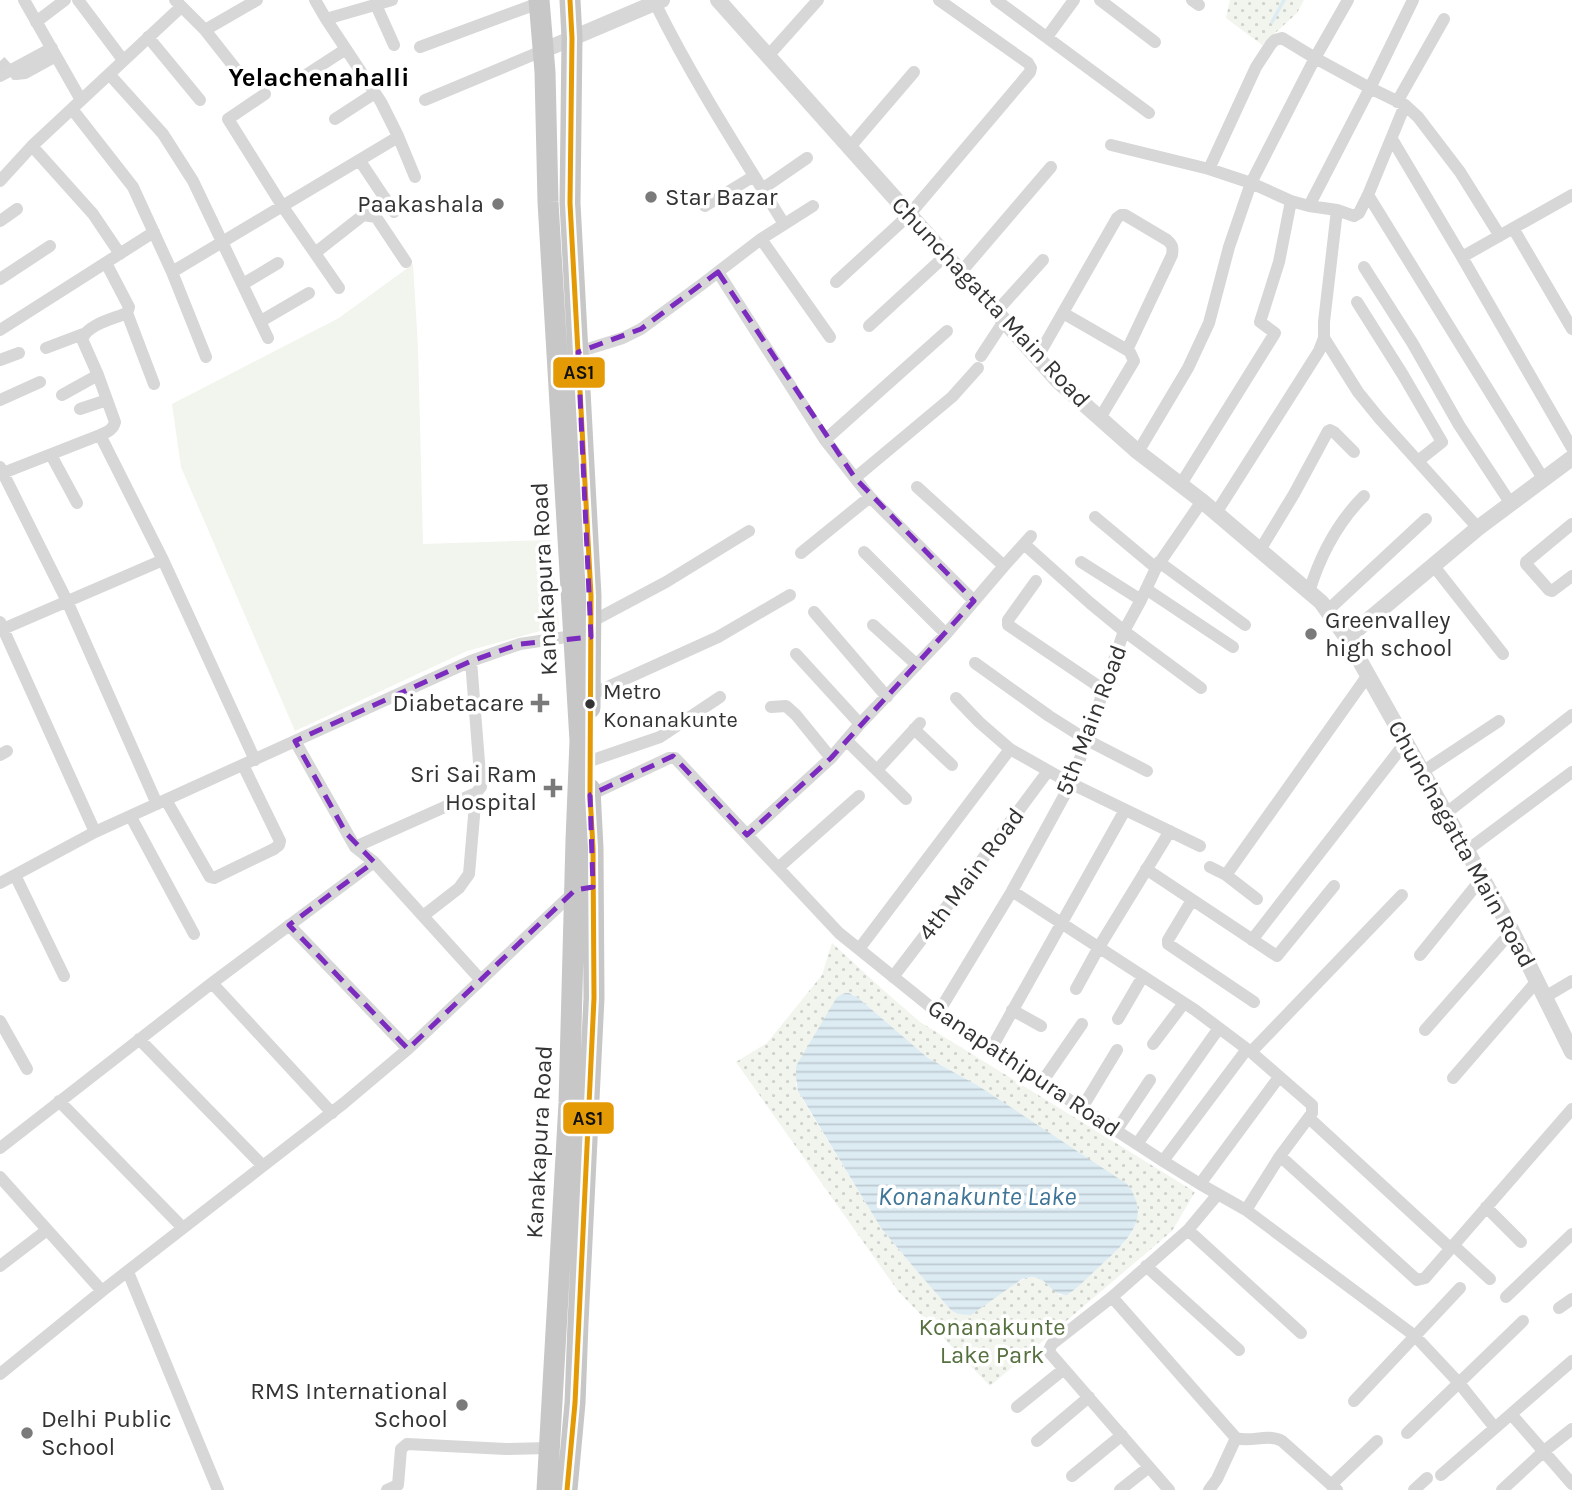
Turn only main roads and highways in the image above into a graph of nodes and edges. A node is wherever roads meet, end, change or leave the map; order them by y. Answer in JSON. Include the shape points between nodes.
{"nodes":[{"id":1,"x":570,"y":0,"type":"edge"},
{"id":2,"x":540,"y":1,"type":"edge"},
{"id":3,"x":585,"y":631,"type":"junction"},
{"id":4,"x":584,"y":889,"type":"junction"},
{"id":5,"x":547,"y":1490,"type":"edge"},
{"id":6,"x":568,"y":1490,"type":"edge"}],
"edges":[{"from":1,"to":3,"type":"highway","name":"Kanakapura Road","via":[[570,202]]},
{"from":2,"to":3,"type":"highway","name":"Kanakapura Road","via":[[548,202]]},
{"from":3,"to":4,"type":"highway","name":"Kanakapura Road","via":[[580,741]]},
{"from":3,"to":4,"type":"highway","name":"Kanakapura Road","via":[[593,848]]},
{"from":4,"to":5,"type":"highway","name":"Kanakapura Road"},
{"from":4,"to":6,"type":"highway","name":"Kanakapura Road","via":[[594,998]]}]}
